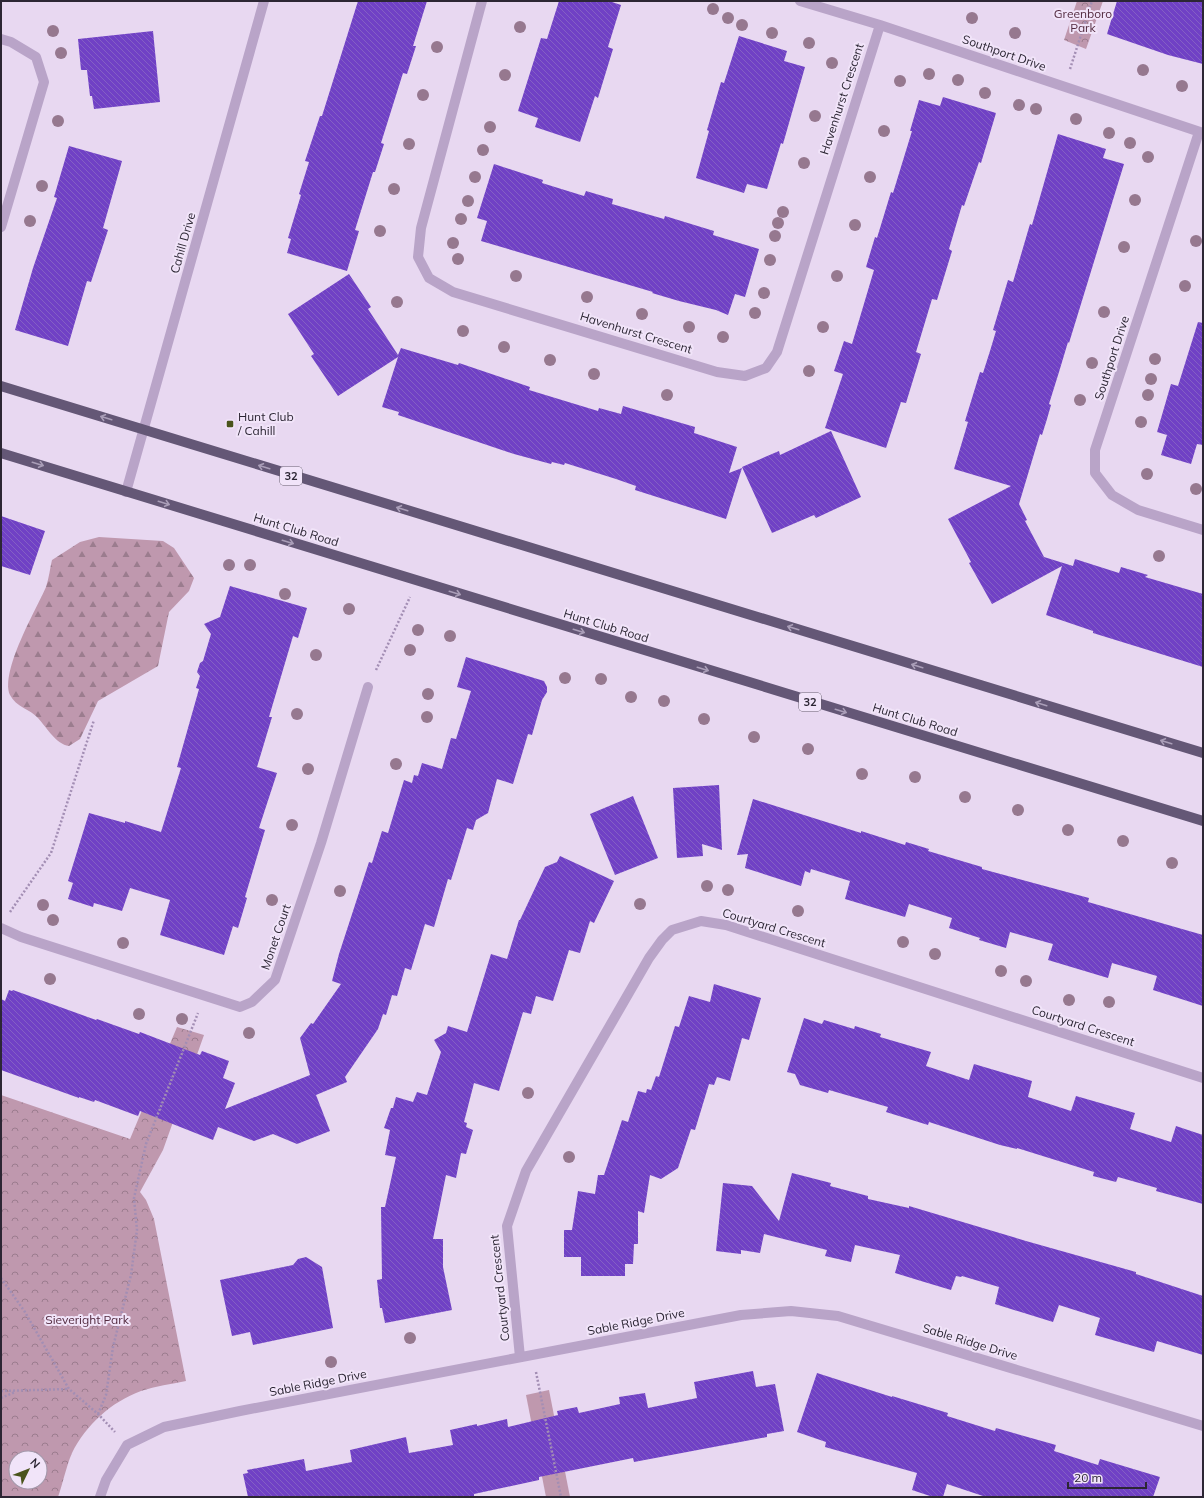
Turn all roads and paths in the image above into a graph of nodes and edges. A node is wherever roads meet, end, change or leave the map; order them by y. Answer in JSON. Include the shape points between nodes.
{"nodes":[{"id":1,"x":264,"y":1,"type":"edge"},
{"id":2,"x":482,"y":1,"type":"edge"},
{"id":3,"x":800,"y":1,"type":"edge"},
{"id":4,"x":1092,"y":1,"type":"edge"},
{"id":5,"x":880,"y":25,"type":"junction"},
{"id":6,"x":1,"y":39,"type":"edge"},
{"id":7,"x":1065,"y":87,"type":"junction"},
{"id":8,"x":1201,"y":133,"type":"edge"},
{"id":9,"x":1,"y":227,"type":"edge"},
{"id":10,"x":1,"y":386,"type":"edge"},
{"id":11,"x":144,"y":430,"type":"junction"},
{"id":12,"x":1,"y":453,"type":"edge"},
{"id":13,"x":126,"y":492,"type":"junction"},
{"id":14,"x":1203,"y":530,"type":"edge"},
{"id":15,"x":417,"y":582,"type":"junction"},
{"id":16,"x":368,"y":687,"type":"joint"},
{"id":17,"x":94,"y":720,"type":"dead end"},
{"id":18,"x":1203,"y":753,"type":"edge"},
{"id":19,"x":1203,"y":822,"type":"edge"},
{"id":20,"x":9,"y":914,"type":"dead end"},
{"id":21,"x":1,"y":928,"type":"edge"},
{"id":22,"x":204,"y":996,"type":"junction"},
{"id":23,"x":1203,"y":1078,"type":"edge"},
{"id":24,"x":1,"y":1278,"type":"edge"},
{"id":25,"x":532,"y":1355,"type":"junction"},
{"id":26,"x":520,"y":1357,"type":"junction"},
{"id":27,"x":69,"y":1389,"type":"junction"},
{"id":28,"x":1,"y":1391,"type":"edge"},
{"id":29,"x":16,"y":1391,"type":"junction"},
{"id":30,"x":1,"y":1398,"type":"edge"},
{"id":31,"x":98,"y":1414,"type":"junction"},
{"id":32,"x":1203,"y":1426,"type":"edge"},
{"id":33,"x":127,"y":1445,"type":"junction"},
{"id":34,"x":100,"y":1497,"type":"edge"},
{"id":35,"x":561,"y":1497,"type":"edge"}],
"edges":[{"from":1,"to":11,"type":"street","name":"Cahill Drive"},
{"from":2,"to":5,"type":"street","name":"Havenhurst Crescent","via":[[421,228],[418,257],[429,278],[453,292],[717,372],[745,376],[766,368],[777,352]]},
{"from":3,"to":5,"type":"street","name":"Southport Drive"},
{"from":4,"to":7,"type":"path"},
{"from":5,"to":7,"type":"street","name":"Southport Drive"},
{"from":6,"to":9,"type":"street","via":[[36,57],[44,82]]},
{"from":7,"to":8,"type":"street","name":"Southport Drive"},
{"from":8,"to":14,"type":"street","name":"Southport Drive","via":[[1095,450],[1095,473],[1112,495],[1138,510]]},
{"from":11,"to":10,"type":"main road","number":"32","one_way":true},
{"from":11,"to":13,"type":"street","name":"Cahill Drive"},
{"from":18,"to":11,"type":"main road","number":"32","one_way":true},
{"from":12,"to":13,"type":"main road","name":"Hunt Club Road","number":"32","one_way":true},
{"from":13,"to":15,"type":"main road","name":"Hunt Club Road","number":"32","one_way":true},
{"from":15,"to":16,"type":"path"},
{"from":15,"to":19,"type":"main road","name":"Hunt Club Road","number":"32","one_way":true},
{"from":16,"to":22,"type":"street","name":"Monet Court","via":[[321,843],[275,980],[252,1002],[240,1007]]},
{"from":17,"to":20,"type":"path","via":[[51,853]]},
{"from":21,"to":22,"type":"street","name":"Monet Court","via":[[21,938]]},
{"from":22,"to":31,"type":"path","via":[[146,1144],[134,1198],[137,1230],[131,1275],[112,1347],[106,1395]]},
{"from":23,"to":26,"type":"street","name":"Courtyard Crescent","via":[[726,925],[701,922],[672,930],[649,958],[526,1172],[507,1226]]},
{"from":24,"to":27,"type":"path","via":[[25,1312]]},
{"from":25,"to":26,"type":"street","name":"Sable Ridge Drive"},
{"from":25,"to":32,"type":"street","name":"Sable Ridge Drive","via":[[741,1314],[791,1311],[838,1316]]},
{"from":25,"to":35,"type":"path"},
{"from":26,"to":33,"type":"street","name":"Sable Ridge Drive","via":[[164,1427]]},
{"from":27,"to":29,"type":"path"},
{"from":27,"to":31,"type":"path"},
{"from":28,"to":29,"type":"path"},
{"from":29,"to":30,"type":"path"},
{"from":31,"to":33,"type":"path"},
{"from":33,"to":34,"type":"street","via":[[106,1480]]}]}
